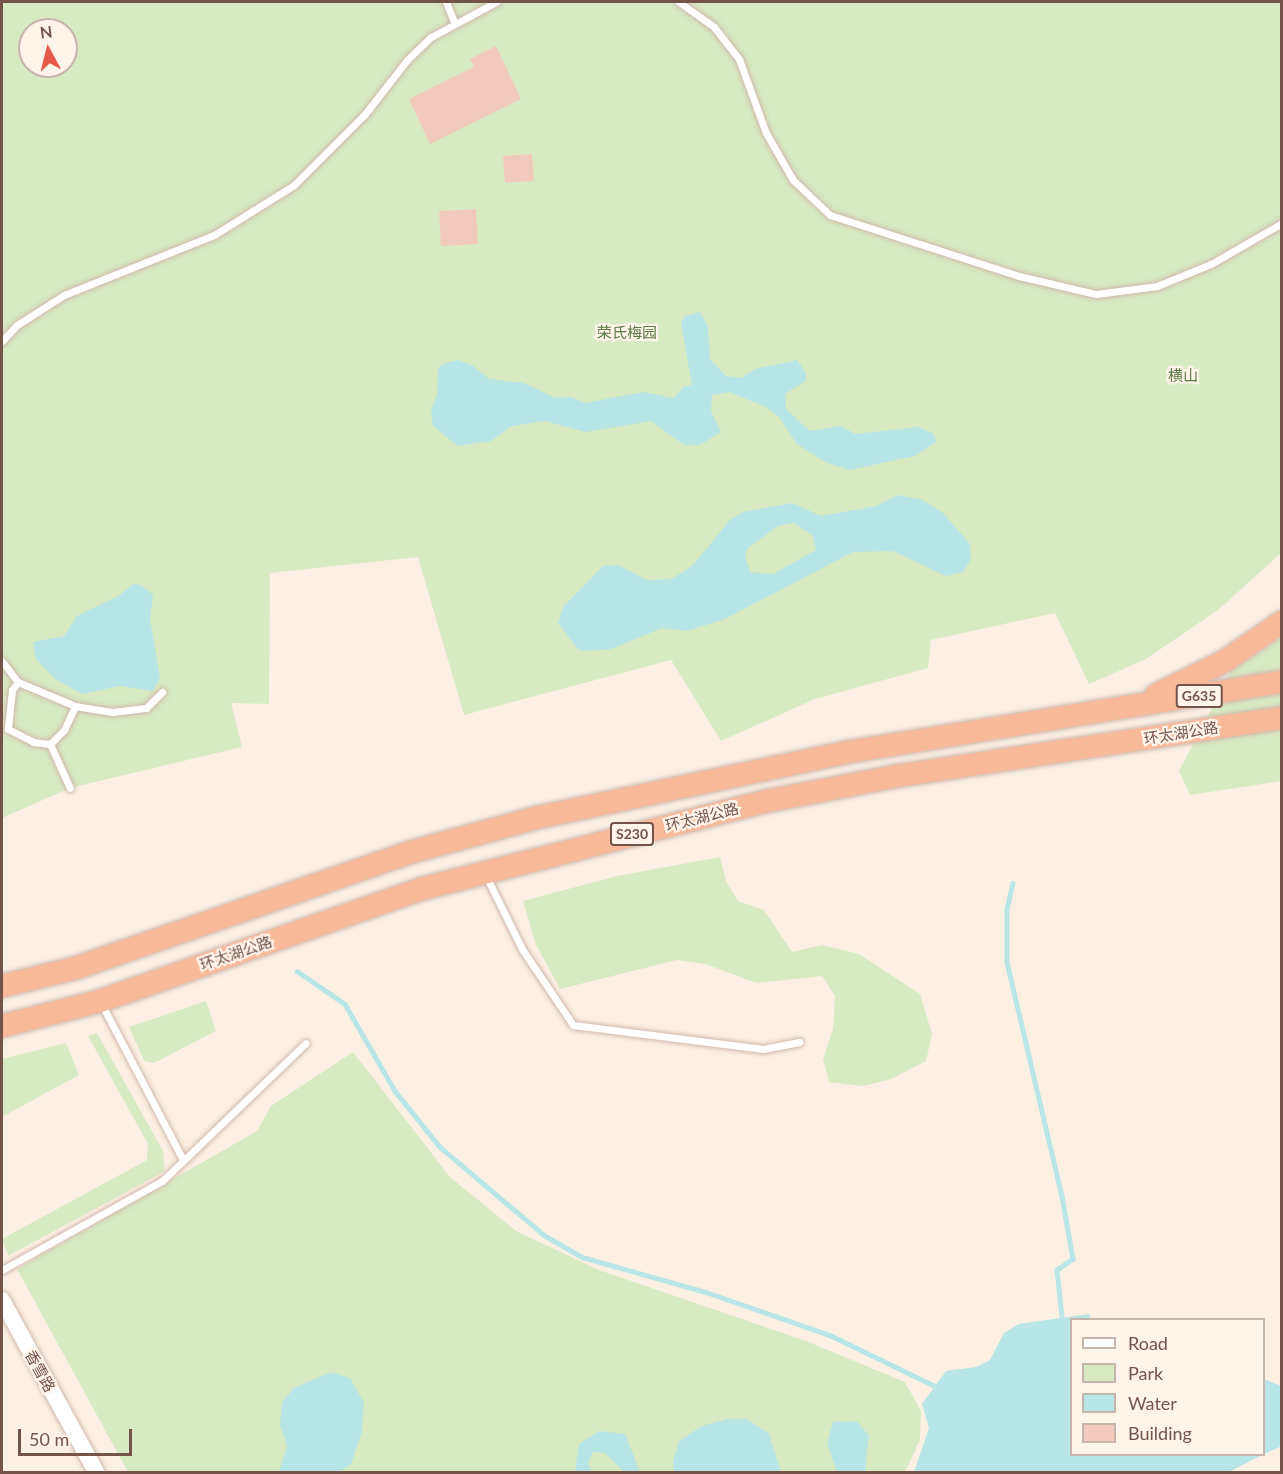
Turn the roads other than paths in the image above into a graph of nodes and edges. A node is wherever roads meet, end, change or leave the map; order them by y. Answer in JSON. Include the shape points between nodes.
{"nodes":[{"id":1,"x":446,"y":2,"type":"edge"},
{"id":2,"x":496,"y":2,"type":"edge"},
{"id":3,"x":679,"y":2,"type":"edge"},
{"id":4,"x":454,"y":22,"type":"junction"},
{"id":5,"x":1281,"y":223,"type":"edge"},
{"id":6,"x":2,"y":341,"type":"edge"},
{"id":7,"x":1281,"y":622,"type":"edge"},
{"id":8,"x":2,"y":661,"type":"edge"},
{"id":9,"x":18,"y":682,"type":"junction"},
{"id":10,"x":1281,"y":682,"type":"edge"},
{"id":11,"x":162,"y":692,"type":"dead end"},
{"id":12,"x":75,"y":706,"type":"junction"},
{"id":13,"x":1117,"y":710,"type":"junction"},
{"id":14,"x":1281,"y":718,"type":"edge"},
{"id":15,"x":50,"y":744,"type":"junction"},
{"id":16,"x":70,"y":788,"type":"dead end"},
{"id":17,"x":484,"y":871,"type":"junction"},
{"id":18,"x":2,"y":986,"type":"edge"},
{"id":19,"x":100,"y":1001,"type":"junction"},
{"id":20,"x":2,"y":1026,"type":"edge"},
{"id":21,"x":799,"y":1042,"type":"dead end"},
{"id":22,"x":306,"y":1043,"type":"dead end"},
{"id":23,"x":183,"y":1161,"type":"junction"},
{"id":24,"x":2,"y":1270,"type":"edge"},
{"id":25,"x":2,"y":1300,"type":"edge"},
{"id":26,"x":96,"y":1473,"type":"edge"}],
"edges":[{"from":1,"to":4,"type":"lane"},
{"from":2,"to":4,"type":"lane"},
{"from":3,"to":5,"type":"lane","via":[[714,27],[739,59],[766,133],[794,180],[830,215],[1019,276],[1096,294],[1157,286],[1211,264]]},
{"from":4,"to":6,"type":"lane","via":[[407,60],[388,89],[294,185],[214,235],[64,295],[17,325]]},
{"from":7,"to":13,"type":"highway","via":[[1206,671]]},
{"from":8,"to":9,"type":"lane"},
{"from":9,"to":12,"type":"lane"},
{"from":9,"to":15,"type":"lane","via":[[12,690],[8,729],[33,742]]},
{"from":10,"to":13,"type":"highway","number":"G635"},
{"from":11,"to":12,"type":"lane","via":[[146,708],[113,712]]},
{"from":12,"to":15,"type":"lane","via":[[64,730]]},
{"from":13,"to":18,"type":"highway","number":"S230","via":[[848,752],[535,818],[411,852],[76,968]]},
{"from":14,"to":17,"type":"highway","name":"环太湖公路","number":"S230","via":[[897,776],[779,799]]},
{"from":15,"to":16,"type":"lane"},
{"from":17,"to":19,"type":"highway","name":"环太湖公路","number":"S230","via":[[421,889]]},
{"from":17,"to":21,"type":"lane","via":[[522,949],[573,1026],[763,1048]]},
{"from":19,"to":20,"type":"highway","name":"环太湖公路","number":"S230"},
{"from":19,"to":23,"type":"lane"},
{"from":22,"to":23,"type":"lane"},
{"from":23,"to":24,"type":"lane","via":[[162,1181]]},
{"from":25,"to":26,"type":"street","name":"香雪路"}]}
